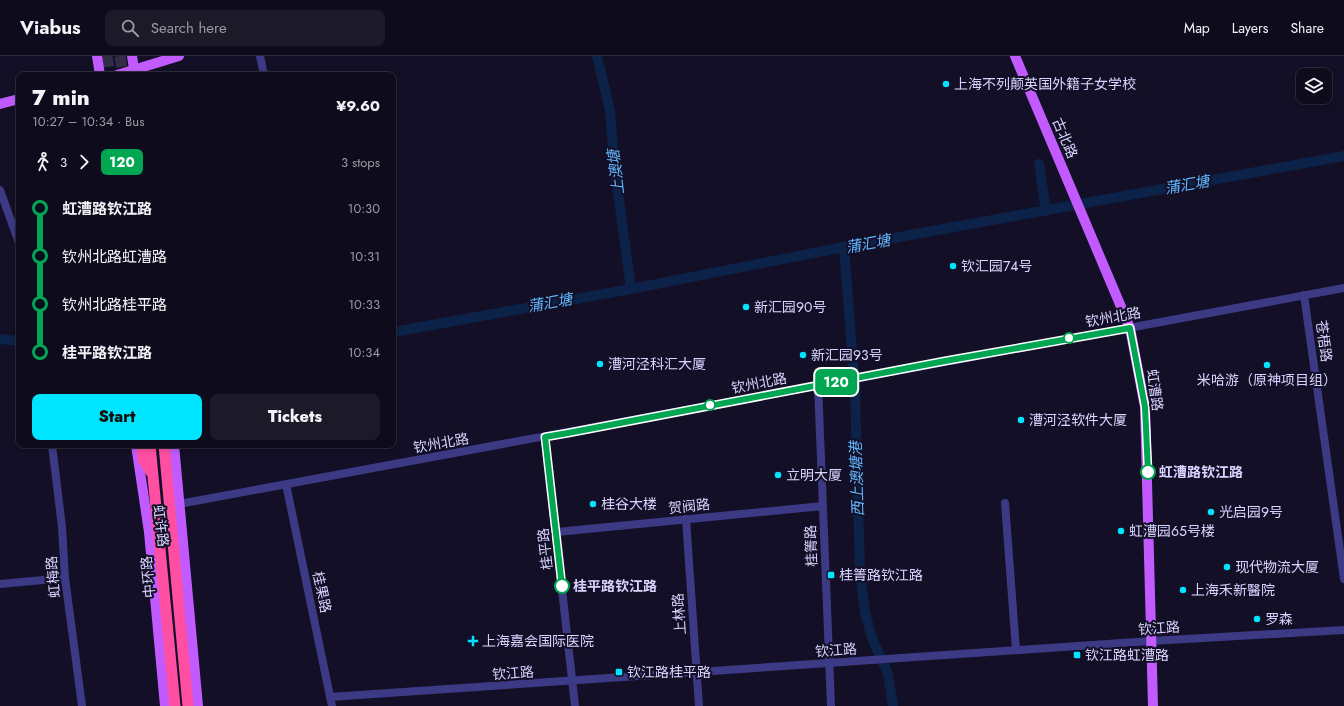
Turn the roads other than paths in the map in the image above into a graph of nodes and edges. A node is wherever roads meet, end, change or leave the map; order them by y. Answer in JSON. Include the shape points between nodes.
{"nodes":[{"id":1,"x":96,"y":56,"type":"edge"},
{"id":2,"x":132,"y":56,"type":"edge"},
{"id":3,"x":179,"y":56,"type":"edge"},
{"id":4,"x":260,"y":56,"type":"edge"},
{"id":5,"x":1015,"y":56,"type":"edge"},
{"id":6,"x":99,"y":72,"type":"edge"},
{"id":7,"x":135,"y":72,"type":"edge"},
{"id":8,"x":263,"y":72,"type":"edge"},
{"id":9,"x":16,"y":100,"type":"edge"},
{"id":10,"x":0,"y":104,"type":"edge"},
{"id":11,"x":0,"y":190,"type":"edge"},
{"id":12,"x":1089,"y":231,"type":"joint"},
{"id":13,"x":16,"y":235,"type":"edge"},
{"id":14,"x":1344,"y":288,"type":"edge"},
{"id":15,"x":1304,"y":295,"type":"junction"},
{"id":16,"x":1130,"y":328,"type":"junction"},
{"id":17,"x":818,"y":385,"type":"junction"},
{"id":18,"x":545,"y":437,"type":"junction"},
{"id":19,"x":52,"y":448,"type":"edge"},
{"id":20,"x":136,"y":448,"type":"edge"},
{"id":21,"x":142,"y":448,"type":"edge"},
{"id":22,"x":150,"y":448,"type":"edge"},
{"id":23,"x":164,"y":448,"type":"edge"},
{"id":24,"x":174,"y":448,"type":"edge"},
{"id":25,"x":153,"y":476,"type":"junction"},
{"id":26,"x":286,"y":484,"type":"junction"},
{"id":27,"x":1005,"y":502,"type":"dead end"},
{"id":28,"x":179,"y":504,"type":"junction"},
{"id":29,"x":823,"y":506,"type":"junction"},
{"id":30,"x":686,"y":519,"type":"junction"},
{"id":31,"x":557,"y":532,"type":"junction"},
{"id":32,"x":65,"y":578,"type":"junction"},
{"id":33,"x":1344,"y":579,"type":"edge"},
{"id":34,"x":0,"y":584,"type":"edge"},
{"id":35,"x":1344,"y":630,"type":"edge"},
{"id":36,"x":1151,"y":641,"type":"junction"},
{"id":37,"x":1016,"y":650,"type":"junction"},
{"id":38,"x":829,"y":664,"type":"junction"},
{"id":39,"x":696,"y":673,"type":"junction"},
{"id":40,"x":572,"y":682,"type":"junction"},
{"id":41,"x":330,"y":697,"type":"junction"},
{"id":42,"x":82,"y":706,"type":"edge"},
{"id":43,"x":165,"y":706,"type":"edge"},
{"id":44,"x":175,"y":706,"type":"edge"},
{"id":45,"x":188,"y":706,"type":"edge"},
{"id":46,"x":198,"y":706,"type":"edge"},
{"id":47,"x":332,"y":706,"type":"edge"},
{"id":48,"x":575,"y":706,"type":"edge"},
{"id":49,"x":699,"y":706,"type":"edge"},
{"id":50,"x":831,"y":706,"type":"edge"},
{"id":51,"x":1153,"y":706,"type":"edge"}],
"edges":[{"from":1,"to":6,"type":"main road"},
{"from":2,"to":7,"type":"main road"},
{"from":3,"to":7,"type":"main road"},
{"from":4,"to":8,"type":"street"},
{"from":5,"to":12,"type":"main road","name":"古北路"},
{"from":9,"to":10,"type":"main road"},
{"from":11,"to":13,"type":"street"},
{"from":12,"to":16,"type":"main road","name":"虹漕路"},
{"from":14,"to":15,"type":"street","name":"钦州北路"},
{"from":15,"to":16,"type":"street","name":"钦州北路"},
{"from":15,"to":33,"type":"street","name":"苍梧路"},
{"from":16,"to":17,"type":"street","name":"钦州北路"},
{"from":16,"to":36,"type":"main road","name":"虹漕路","via":[[1145,407]]},
{"from":17,"to":18,"type":"street","name":"钦州北路"},
{"from":17,"to":29,"type":"street","name":"桂箐路"},
{"from":18,"to":26,"type":"street","name":"钦州北路"},
{"from":18,"to":31,"type":"street","name":"桂平路"},
{"from":19,"to":32,"type":"street","name":"虹梅路"},
{"from":20,"to":43,"type":"main road","name":"虹许路","via":[[149,532]]},
{"from":21,"to":25,"type":"highway","via":[[144,459]]},
{"from":22,"to":25,"type":"highway","name":"中环路"},
{"from":23,"to":45,"type":"highway","name":"中环路"},
{"from":24,"to":28,"type":"main road","name":"虹许路"},
{"from":25,"to":44,"type":"highway","name":"中环路"},
{"from":26,"to":28,"type":"street","name":"钦州北路"},
{"from":26,"to":41,"type":"street","name":"桂果路"},
{"from":27,"to":37,"type":"street"},
{"from":28,"to":46,"type":"main road","name":"虹许路"},
{"from":29,"to":30,"type":"street","name":"贺阀路"},
{"from":29,"to":38,"type":"street","name":"桂箐路"},
{"from":30,"to":31,"type":"street","name":"贺阀路"},
{"from":30,"to":39,"type":"street","name":"上林路"},
{"from":31,"to":40,"type":"street","name":"桂平路"},
{"from":32,"to":34,"type":"street"},
{"from":32,"to":42,"type":"street","name":"虹梅路"},
{"from":35,"to":36,"type":"street","name":"钦江路"},
{"from":36,"to":37,"type":"street","name":"钦江路"},
{"from":36,"to":51,"type":"main road","name":"虹漕路"},
{"from":37,"to":38,"type":"street","name":"钦江路"},
{"from":38,"to":39,"type":"street","name":"钦江路"},
{"from":38,"to":50,"type":"street","name":"桂箐路"},
{"from":39,"to":40,"type":"street","name":"钦江路"},
{"from":39,"to":49,"type":"street","name":"上林路"},
{"from":40,"to":41,"type":"street","name":"钦江路"},
{"from":40,"to":48,"type":"street","name":"桂平路"},
{"from":41,"to":47,"type":"street","name":"桂果路"}]}
